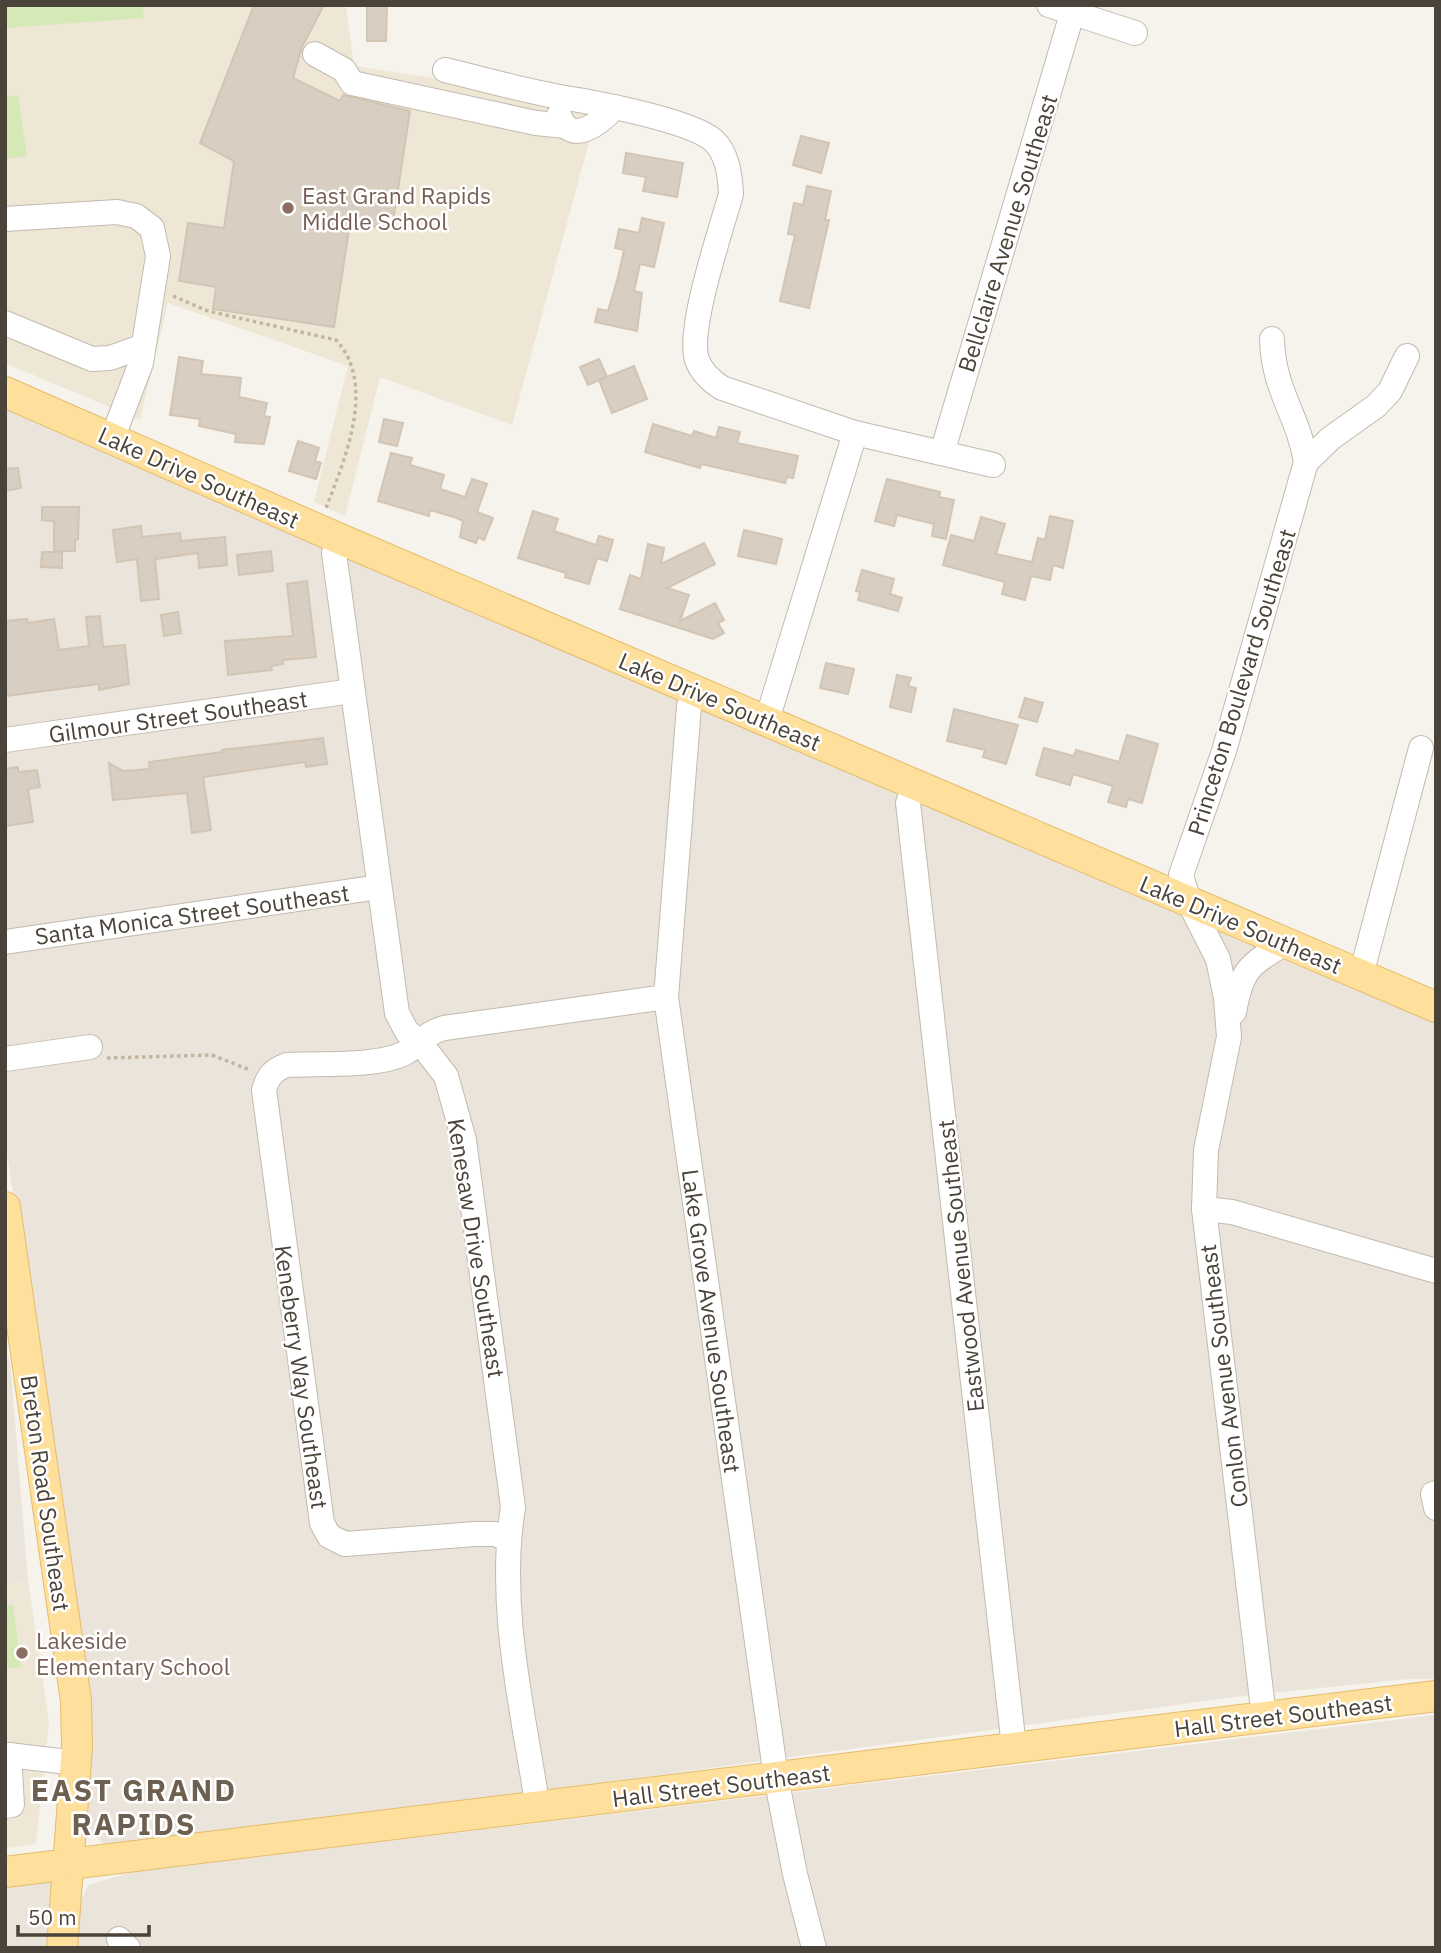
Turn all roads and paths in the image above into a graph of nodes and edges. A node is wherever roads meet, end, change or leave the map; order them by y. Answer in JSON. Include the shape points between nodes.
{"nodes":[{"id":1,"x":1049,"y":5,"type":"edge"},
{"id":2,"x":1072,"y":14,"type":"junction"},
{"id":3,"x":1135,"y":33,"type":"dead end"},
{"id":4,"x":315,"y":54,"type":"dead end"},
{"id":5,"x":446,"y":69,"type":"dead end"},
{"id":6,"x":559,"y":97,"type":"junction"},
{"id":7,"x":615,"y":107,"type":"junction"},
{"id":8,"x":565,"y":127,"type":"junction"},
{"id":9,"x":8,"y":226,"type":"edge"},
{"id":10,"x":163,"y":295,"type":"dead end"},
{"id":11,"x":5,"y":323,"type":"edge"},
{"id":12,"x":1272,"y":339,"type":"dead end"},
{"id":13,"x":141,"y":347,"type":"junction"},
{"id":14,"x":1407,"y":356,"type":"dead end"},
{"id":15,"x":5,"y":392,"type":"edge"},
{"id":16,"x":855,"y":433,"type":"junction"},
{"id":17,"x":112,"y":439,"type":"junction"},
{"id":18,"x":942,"y":453,"type":"junction"},
{"id":19,"x":1306,"y":462,"type":"junction"},
{"id":20,"x":993,"y":465,"type":"dead end"},
{"id":21,"x":325,"y":510,"type":"dead end"},
{"id":22,"x":340,"y":539,"type":"junction"},
{"id":23,"x":352,"y":691,"type":"junction"},
{"id":24,"x":696,"y":691,"type":"junction"},
{"id":25,"x":766,"y":720,"type":"junction"},
{"id":26,"x":5,"y":740,"type":"edge"},
{"id":27,"x":1421,"y":748,"type":"dead end"},
{"id":28,"x":915,"y":785,"type":"junction"},
{"id":29,"x":379,"y":887,"type":"junction"},
{"id":30,"x":1189,"y":902,"type":"junction"},
{"id":31,"x":5,"y":942,"type":"edge"},
{"id":32,"x":1285,"y":943,"type":"junction"},
{"id":33,"x":1361,"y":975,"type":"junction"},
{"id":34,"x":666,"y":997,"type":"junction"},
{"id":35,"x":1436,"y":1007,"type":"edge"},
{"id":36,"x":1229,"y":1037,"type":"junction"},
{"id":37,"x":418,"y":1040,"type":"junction"},
{"id":38,"x":90,"y":1047,"type":"joint"},
{"id":39,"x":5,"y":1059,"type":"edge"},
{"id":40,"x":267,"y":1078,"type":"junction"},
{"id":41,"x":5,"y":1207,"type":"edge"},
{"id":42,"x":1204,"y":1209,"type":"junction"},
{"id":43,"x":1436,"y":1271,"type":"edge"},
{"id":44,"x":15,"y":1344,"type":"edge"},
{"id":45,"x":1436,"y":1493,"type":"edge"},
{"id":46,"x":1436,"y":1508,"type":"edge"},
{"id":47,"x":508,"y":1539,"type":"junction"},
{"id":48,"x":1436,"y":1696,"type":"edge"},
{"id":49,"x":1264,"y":1717,"type":"junction"},
{"id":50,"x":1014,"y":1747,"type":"junction"},
{"id":51,"x":7,"y":1756,"type":"edge"},
{"id":52,"x":76,"y":1763,"type":"junction"},
{"id":53,"x":776,"y":1777,"type":"junction"},
{"id":54,"x":5,"y":1806,"type":"edge"},
{"id":55,"x":538,"y":1809,"type":"junction"},
{"id":56,"x":67,"y":1866,"type":"junction"},
{"id":57,"x":5,"y":1872,"type":"edge"},
{"id":58,"x":62,"y":1948,"type":"edge"},
{"id":59,"x":814,"y":1948,"type":"edge"}],
"edges":[{"from":1,"to":2,"type":"street"},
{"from":2,"to":3,"type":"street"},
{"from":2,"to":18,"type":"street","name":"Bellclaire Avenue Southeast"},
{"from":4,"to":8,"type":"street","via":[[344,70],[352,83]]},
{"from":5,"to":6,"type":"street"},
{"from":6,"to":7,"type":"street"},
{"from":6,"to":8,"type":"street"},
{"from":7,"to":8,"type":"street","via":[[598,126]]},
{"from":7,"to":16,"type":"street","via":[[696,131],[713,141],[724,156],[731,194],[695,332],[697,359],[708,379],[722,388]]},
{"from":9,"to":13,"type":"street","via":[[117,212],[136,216],[152,228],[158,256]]},
{"from":10,"to":21,"type":"path","via":[[208,311],[337,340],[345,349],[355,371],[357,397],[345,455]]},
{"from":11,"to":13,"type":"street","via":[[92,359]]},
{"from":12,"to":19,"type":"street","name":"Princeton Boulevard Southeast","via":[[1277,386],[1298,426]]},
{"from":13,"to":17,"type":"street","via":[[141,363]]},
{"from":14,"to":19,"type":"street","via":[[1390,391],[1376,406]]},
{"from":15,"to":17,"type":"main road","name":"Lake Drive Southeast"},
{"from":16,"to":18,"type":"street"},
{"from":16,"to":25,"type":"street"},
{"from":17,"to":22,"type":"main road","name":"Lake Drive Southeast"},
{"from":18,"to":20,"type":"street"},
{"from":19,"to":30,"type":"street","name":"Princeton Boulevard Southeast","via":[[1224,751],[1181,875]]},
{"from":22,"to":23,"type":"street","name":"Kenesaw Drive Southeast","via":[[334,553]]},
{"from":22,"to":24,"type":"main road","name":"Lake Drive Southeast"},
{"from":23,"to":26,"type":"street","name":"Gilmour Street Southeast"},
{"from":23,"to":29,"type":"street","name":"Kenesaw Drive Southeast"},
{"from":24,"to":25,"type":"main road","name":"Lake Drive Southeast"},
{"from":24,"to":34,"type":"street","name":"Lake Grove Avenue Southeast","via":[[689,706]]},
{"from":25,"to":28,"type":"main road","name":"Lake Drive Southeast"},
{"from":27,"to":33,"type":"street"},
{"from":28,"to":30,"type":"main road","name":"Lake Drive Southeast"},
{"from":28,"to":50,"type":"street","name":"Eastwood Avenue Southeast","via":[[908,803]]},
{"from":29,"to":31,"type":"street","name":"Santa Monica Street Southeast"},
{"from":29,"to":37,"type":"street","name":"Kenesaw Drive Southeast","via":[[397,1013],[407,1032]]},
{"from":30,"to":32,"type":"main road","name":"Lake Drive Southeast"},
{"from":30,"to":36,"type":"street","name":"Conlon Avenue Southeast","via":[[1217,959]]},
{"from":32,"to":33,"type":"main road","name":"Lake Drive Southeast"},
{"from":32,"to":36,"type":"street","name":"Conlon Avenue Southeast","via":[[1250,967],[1240,980]]},
{"from":33,"to":35,"type":"main road","name":"Lake Drive Southeast"},
{"from":34,"to":37,"type":"street","via":[[444,1028]]},
{"from":34,"to":53,"type":"street","name":"Lake Grove Avenue Southeast"},
{"from":36,"to":42,"type":"street","name":"Conlon Avenue Southeast","via":[[1206,1150]]},
{"from":37,"to":40,"type":"street","via":[[392,1057],[287,1065]]},
{"from":37,"to":47,"type":"street","name":"Kenesaw Drive Southeast","via":[[446,1076],[464,1140],[513,1507]]},
{"from":38,"to":39,"type":"street"},
{"from":38,"to":40,"type":"path","via":[[109,1059],[212,1055]]},
{"from":40,"to":47,"type":"street","name":"Keneberry Way Southeast","via":[[265,1112],[322,1523],[329,1536],[345,1544],[475,1534]]},
{"from":41,"to":44,"type":"main road","name":"Breton Road Southeast"},
{"from":42,"to":43,"type":"street","via":[[1232,1212]]},
{"from":42,"to":49,"type":"street","name":"Conlon Avenue Southeast"},
{"from":44,"to":52,"type":"main road","name":"Breton Road Southeast","via":[[76,1701]]},
{"from":45,"to":46,"type":"street"},
{"from":47,"to":55,"type":"street","name":"Kenesaw Drive Southeast","via":[[507,1604]]},
{"from":48,"to":49,"type":"main road","name":"Hall Street Southeast"},
{"from":49,"to":50,"type":"main road","name":"Hall Street Southeast"},
{"from":50,"to":53,"type":"main road","name":"Hall Street Southeast"},
{"from":51,"to":52,"type":"street"},
{"from":51,"to":54,"type":"street","via":[[12,1805]]},
{"from":52,"to":56,"type":"main road","name":"Breton Road Southeast"},
{"from":53,"to":55,"type":"main road","name":"Hall Street Southeast"},
{"from":53,"to":59,"type":"street","name":"Lake Grove Avenue Southeast"},
{"from":55,"to":56,"type":"main road","name":"Hall Street Southeast"},
{"from":56,"to":57,"type":"main road","name":"Hall Street Southeast"},
{"from":56,"to":58,"type":"main road","name":"Breton Road Southeast"}]}
